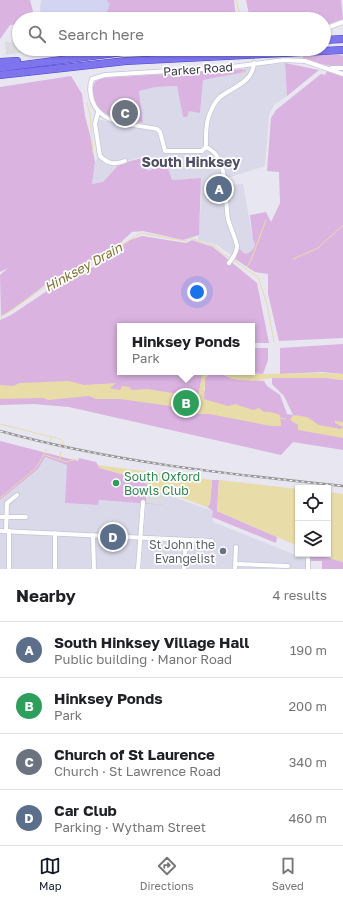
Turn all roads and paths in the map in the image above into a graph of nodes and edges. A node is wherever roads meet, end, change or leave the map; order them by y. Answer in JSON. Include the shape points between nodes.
{"nodes":[{"id":1,"x":343,"y":22,"type":"edge"},
{"id":2,"x":331,"y":26,"type":"edge"},
{"id":3,"x":343,"y":37,"type":"edge"},
{"id":4,"x":331,"y":40,"type":"edge"},
{"id":5,"x":343,"y":50,"type":"edge"},
{"id":6,"x":331,"y":51,"type":"edge"},
{"id":7,"x":331,"y":53,"type":"edge"},
{"id":8,"x":343,"y":54,"type":"edge"},
{"id":9,"x":98,"y":56,"type":"edge"},
{"id":10,"x":234,"y":56,"type":"edge"},
{"id":11,"x":50,"y":61,"type":"junction"},
{"id":12,"x":0,"y":62,"type":"edge"},
{"id":13,"x":254,"y":63,"type":"junction"},
{"id":14,"x":327,"y":67,"type":"junction"},
{"id":15,"x":0,"y":68,"type":"edge"},
{"id":16,"x":343,"y":68,"type":"edge"},
{"id":17,"x":343,"y":74,"type":"edge"},
{"id":18,"x":0,"y":76,"type":"edge"},
{"id":19,"x":98,"y":112,"type":"junction"},
{"id":20,"x":206,"y":147,"type":"junction"},
{"id":21,"x":123,"y":162,"type":"dead end"},
{"id":22,"x":231,"y":260,"type":"dead end"},
{"id":23,"x":17,"y":495,"type":"dead end"},
{"id":24,"x":143,"y":502,"type":"dead end"},
{"id":25,"x":0,"y":517,"type":"edge"},
{"id":26,"x":6,"y":517,"type":"junction"},
{"id":27,"x":26,"y":517,"type":"dead end"},
{"id":28,"x":0,"y":531,"type":"edge"},
{"id":29,"x":7,"y":531,"type":"junction"},
{"id":30,"x":55,"y":533,"type":"junction"},
{"id":31,"x":93,"y":535,"type":"junction"},
{"id":32,"x":140,"y":537,"type":"junction"},
{"id":33,"x":186,"y":540,"type":"junction"},
{"id":34,"x":212,"y":541,"type":"dead end"},
{"id":35,"x":236,"y":547,"type":"dead end"},
{"id":36,"x":308,"y":559,"type":"dead end"},
{"id":37,"x":288,"y":566,"type":"dead end"},
{"id":38,"x":236,"y":567,"type":"edge"},
{"id":39,"x":9,"y":569,"type":"edge"},
{"id":40,"x":55,"y":569,"type":"edge"},
{"id":41,"x":94,"y":569,"type":"edge"},
{"id":42,"x":138,"y":569,"type":"edge"},
{"id":43,"x":184,"y":569,"type":"edge"},
{"id":44,"x":308,"y":569,"type":"edge"}],
"edges":[{"from":1,"to":2,"type":"street"},
{"from":3,"to":4,"type":"highway"},
{"from":5,"to":6,"type":"highway"},
{"from":7,"to":8,"type":"highway"},
{"from":9,"to":11,"type":"highway"},
{"from":10,"to":18,"type":"highway","via":[[118,62]]},
{"from":11,"to":12,"type":"highway"},
{"from":11,"to":15,"type":"highway"},
{"from":13,"to":14,"type":"street","name":"Parker Road","via":[[294,60]]},
{"from":13,"to":19,"type":"street","name":"Parker Road","via":[[92,78],[90,94]]},
{"from":13,"to":20,"type":"street","via":[[247,79],[214,105],[209,115]]},
{"from":14,"to":16,"type":"street","name":"Parker Road"},
{"from":14,"to":17,"type":"street","name":"Parker Road"},
{"from":19,"to":20,"type":"street","via":[[115,121],[157,129],[165,151],[202,151]]},
{"from":19,"to":21,"type":"street","via":[[95,124],[100,156],[108,162]]},
{"from":20,"to":22,"type":"street","via":[[216,155],[225,177],[228,217],[236,245]]},
{"from":23,"to":26,"type":"street","via":[[7,503]]},
{"from":24,"to":32,"type":"street"},
{"from":25,"to":26,"type":"street"},
{"from":26,"to":27,"type":"street"},
{"from":26,"to":29,"type":"street"},
{"from":28,"to":29,"type":"street"},
{"from":29,"to":30,"type":"street"},
{"from":29,"to":39,"type":"street"},
{"from":30,"to":31,"type":"street"},
{"from":30,"to":40,"type":"street"},
{"from":31,"to":32,"type":"street"},
{"from":31,"to":41,"type":"street"},
{"from":32,"to":33,"type":"street"},
{"from":32,"to":42,"type":"street"},
{"from":33,"to":34,"type":"street"},
{"from":33,"to":43,"type":"street"},
{"from":35,"to":38,"type":"street"},
{"from":36,"to":44,"type":"street"},
{"from":37,"to":38,"type":"street"}]}
